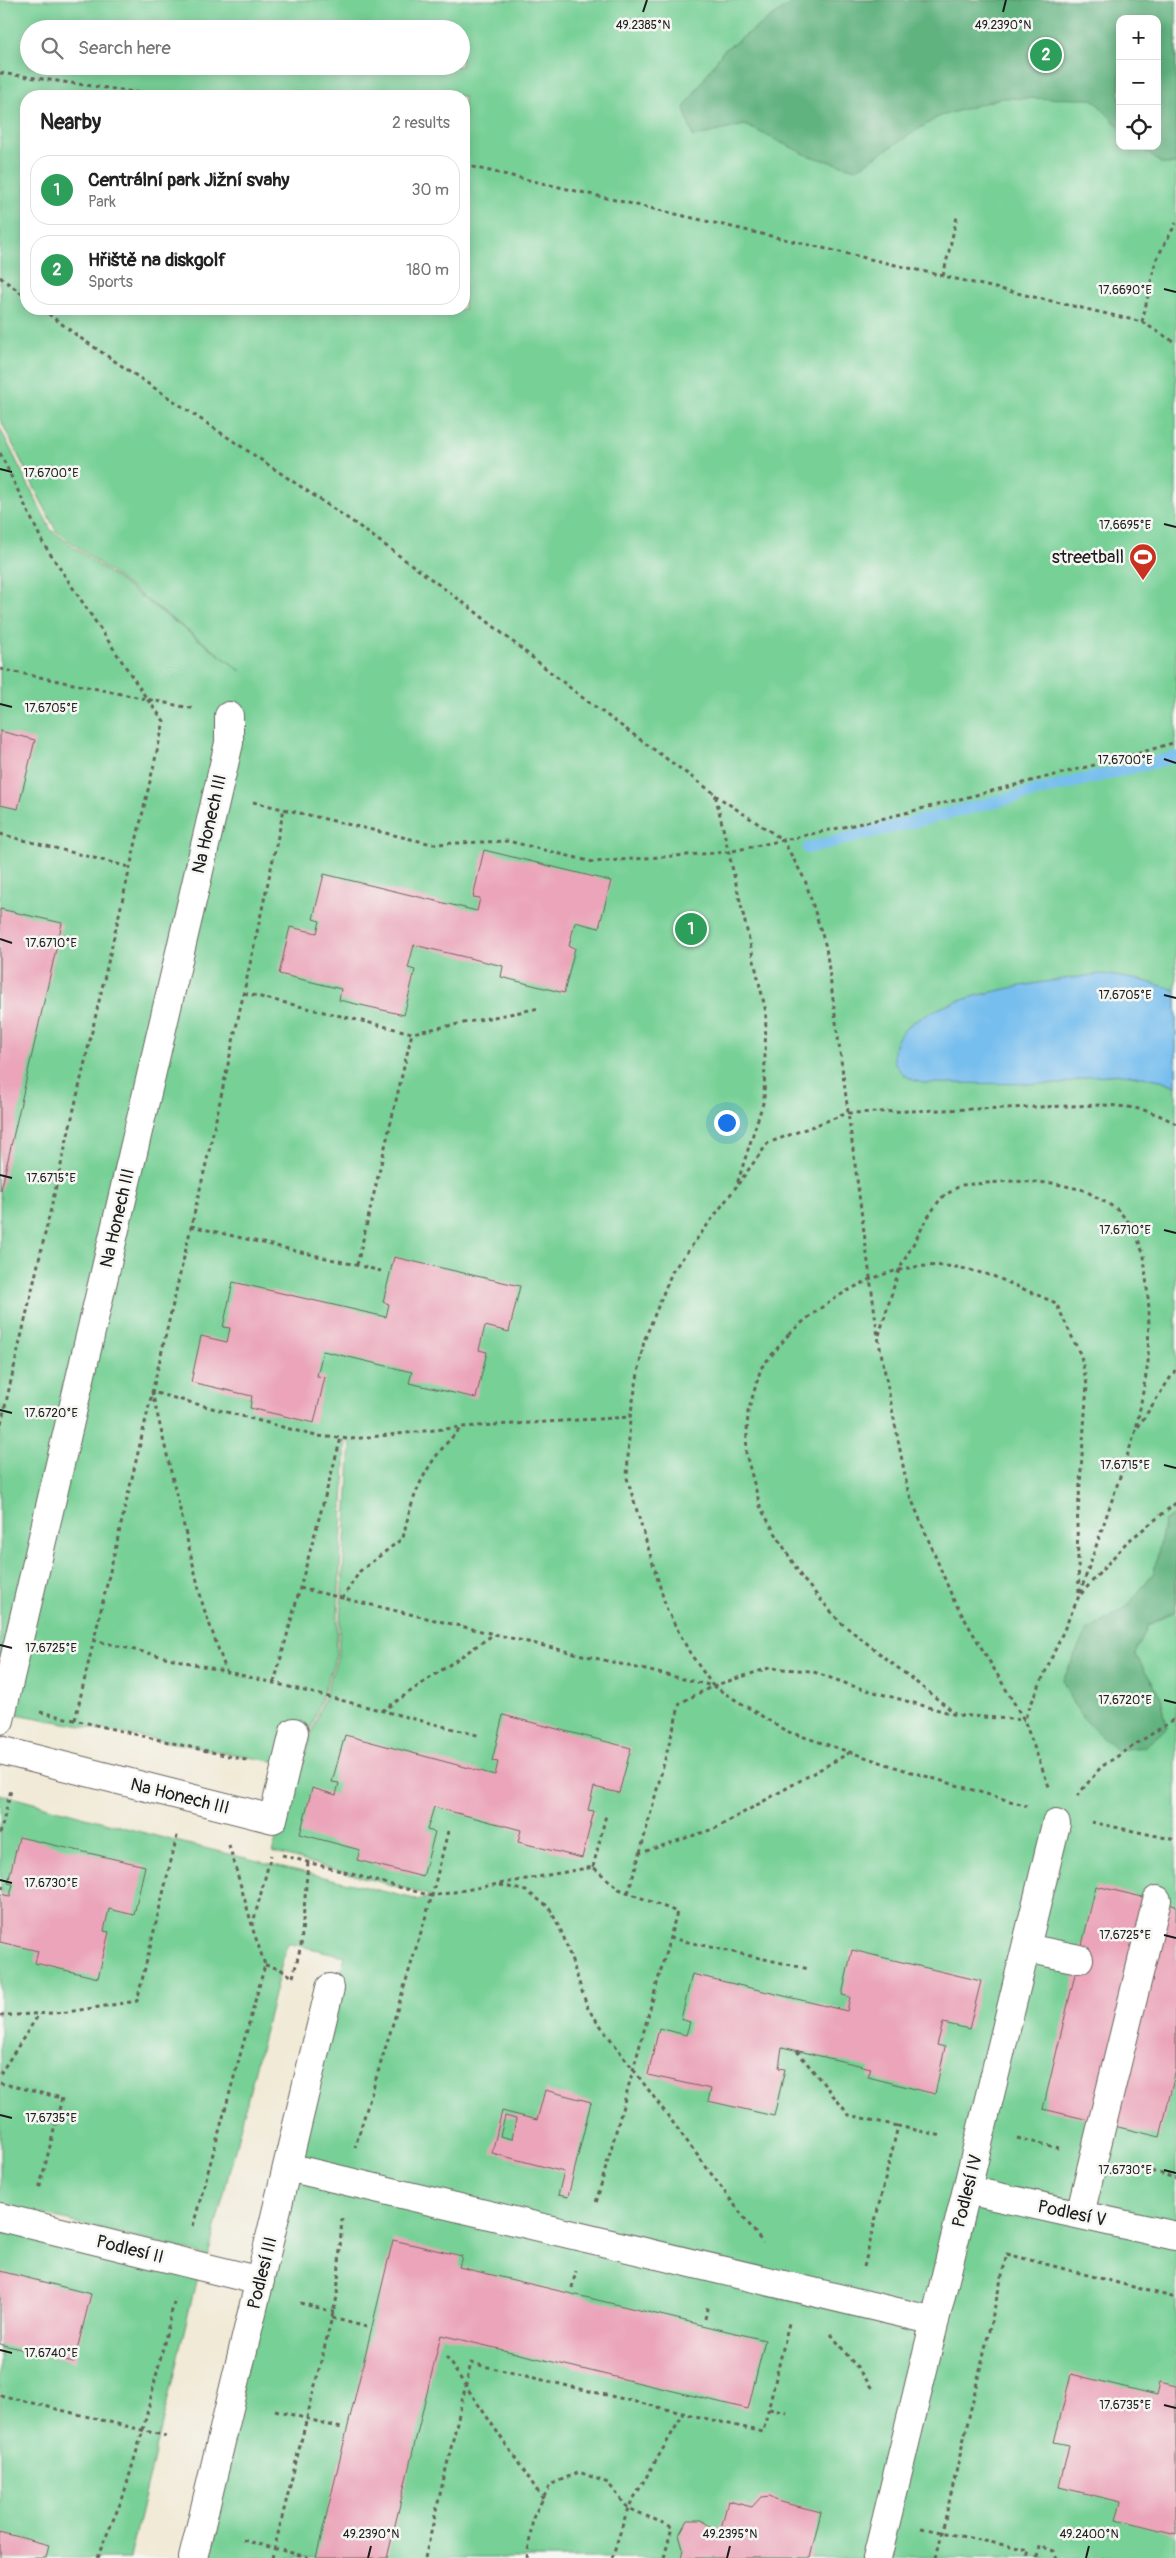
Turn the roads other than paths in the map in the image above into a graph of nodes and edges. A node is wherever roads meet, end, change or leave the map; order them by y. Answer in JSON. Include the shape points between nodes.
{"nodes":[{"id":1,"x":230,"y":716,"type":"road end"},
{"id":2,"x":0,"y":1720,"type":"edge"},
{"id":3,"x":294,"y":1732,"type":"dead end"},
{"id":4,"x":0,"y":1750,"type":"edge"},
{"id":5,"x":1058,"y":1820,"type":"road end"},
{"id":6,"x":1157,"y":1900,"type":"dead end"},
{"id":7,"x":1026,"y":1948,"type":"junction"},
{"id":8,"x":1079,"y":1959,"type":"dead end"},
{"id":9,"x":330,"y":1988,"type":"dead end"},
{"id":10,"x":287,"y":2167,"type":"junction"},
{"id":11,"x":967,"y":2190,"type":"junction"},
{"id":12,"x":1080,"y":2214,"type":"junction"},
{"id":13,"x":0,"y":2217,"type":"edge"},
{"id":14,"x":1176,"y":2236,"type":"edge"},
{"id":15,"x":260,"y":2281,"type":"junction"},
{"id":16,"x":935,"y":2321,"type":"junction"},
{"id":17,"x":193,"y":2558,"type":"edge"},
{"id":18,"x":877,"y":2558,"type":"edge"}],
"edges":[{"from":1,"to":2,"type":"street","name":"Na Honech III","via":[[229,743]]},
{"from":3,"to":4,"type":"street","name":"Na Honech III","via":[[273,1819]]},
{"from":5,"to":7,"type":"street","name":"Podlesí IV"},
{"from":6,"to":12,"type":"street"},
{"from":7,"to":8,"type":"street"},
{"from":7,"to":11,"type":"street","name":"Podlesí IV"},
{"from":9,"to":10,"type":"street","name":"Podlesí III"},
{"from":10,"to":15,"type":"street","name":"Podlesí III"},
{"from":10,"to":16,"type":"street"},
{"from":11,"to":12,"type":"street","name":"Podlesí V"},
{"from":11,"to":16,"type":"street","name":"Podlesí IV"},
{"from":12,"to":14,"type":"street","name":"Podlesí V"},
{"from":13,"to":15,"type":"street","name":"Podlesí II"},
{"from":15,"to":17,"type":"street","name":"Podlesí III"},
{"from":16,"to":18,"type":"street","name":"Podlesí IV"}]}
